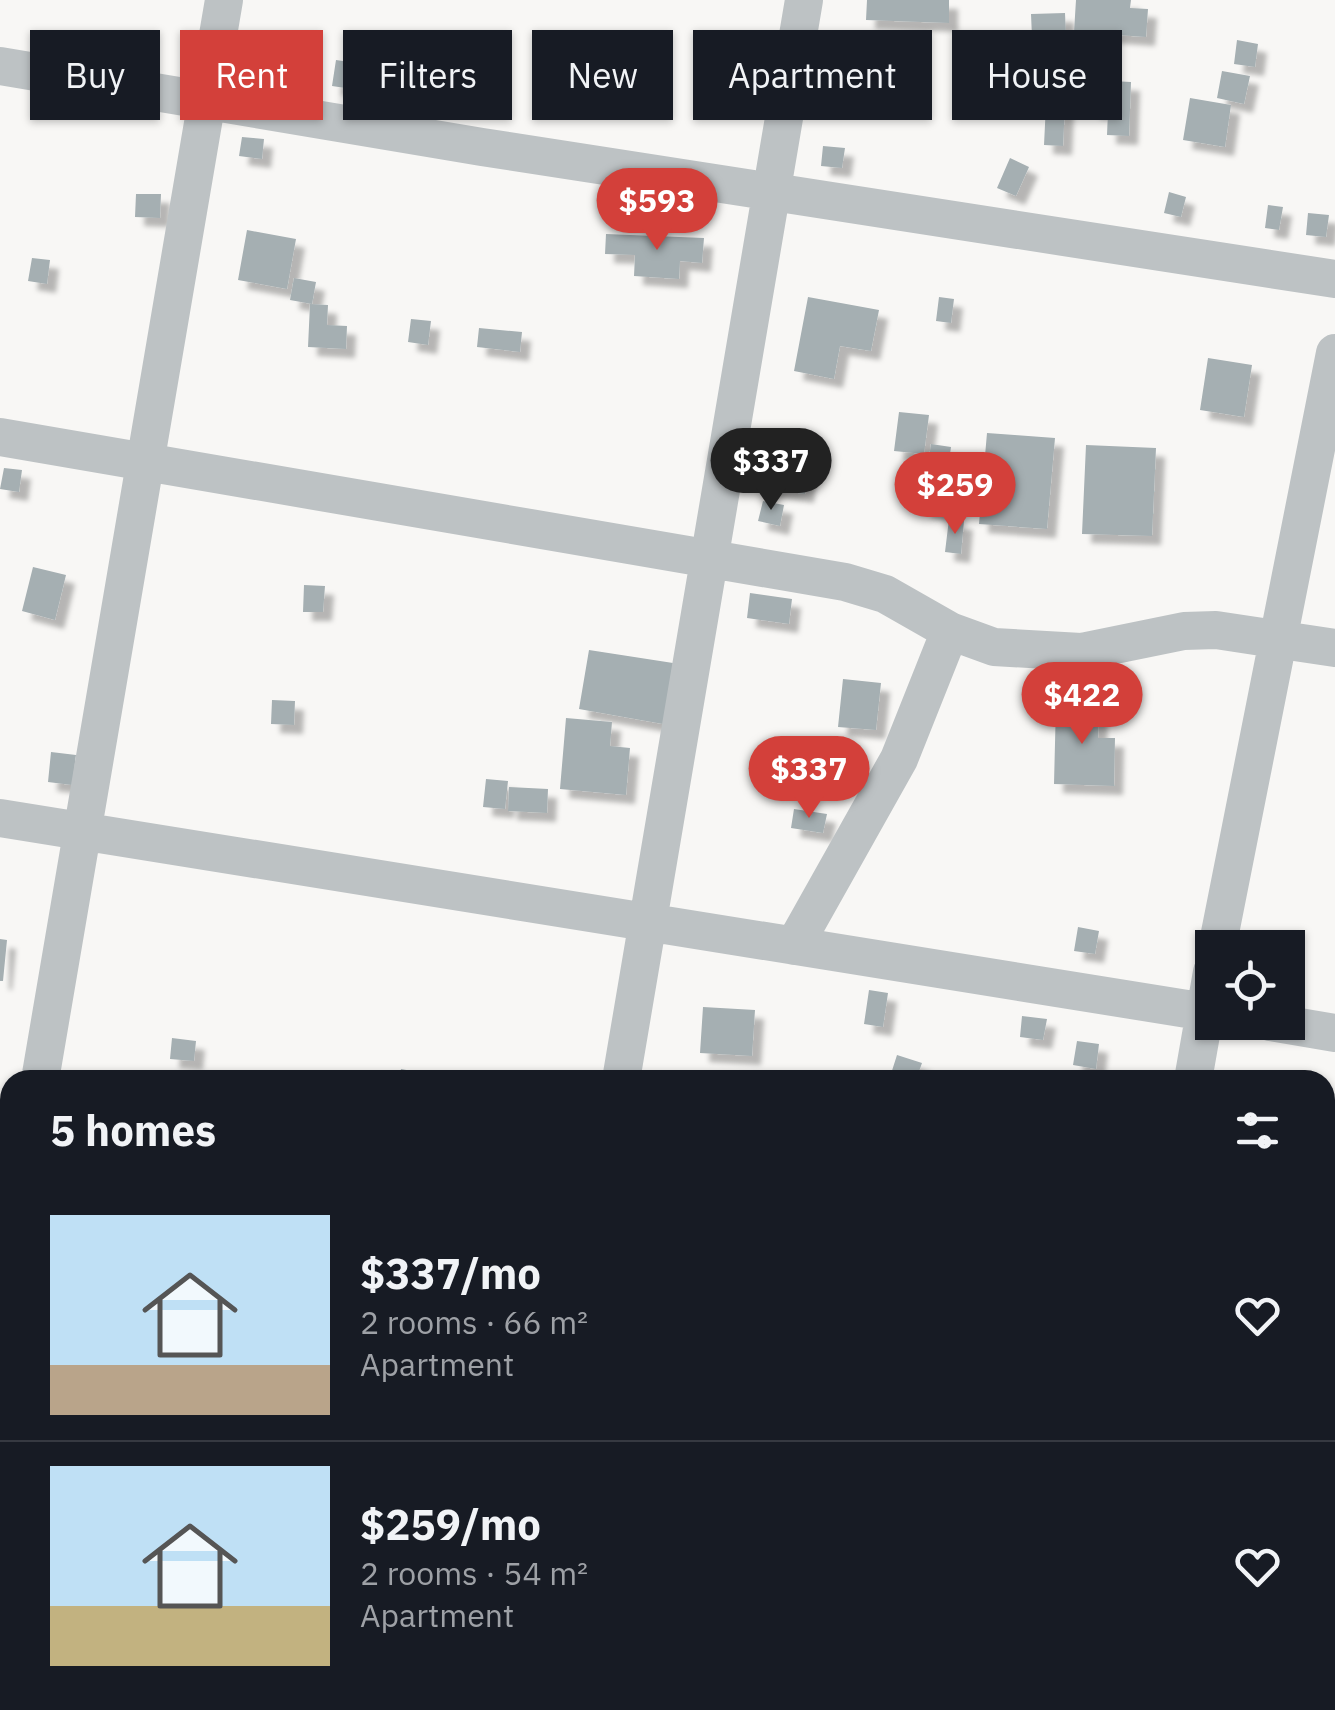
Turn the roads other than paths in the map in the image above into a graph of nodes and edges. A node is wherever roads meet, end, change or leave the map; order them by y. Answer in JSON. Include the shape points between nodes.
{"nodes":[{"id":1,"x":224,"y":0,"type":"edge"},
{"id":2,"x":804,"y":0,"type":"edge"},
{"id":3,"x":219,"y":30,"type":"edge"},
{"id":4,"x":0,"y":66,"type":"edge"},
{"id":5,"x":180,"y":95,"type":"edge"},
{"id":6,"x":323,"y":118,"type":"edge"},
{"id":7,"x":204,"y":120,"type":"edge"},
{"id":8,"x":770,"y":192,"type":"junction"},
{"id":9,"x":1335,"y":279,"type":"edge"},
{"id":10,"x":1335,"y":353,"type":"edge"},
{"id":11,"x":0,"y":437,"type":"edge"},
{"id":12,"x":144,"y":462,"type":"junction"},
{"id":13,"x":707,"y":555,"type":"junction"},
{"id":14,"x":950,"y":631,"type":"junction"},
{"id":15,"x":1279,"y":640,"type":"junction"},
{"id":16,"x":1335,"y":648,"type":"edge"},
{"id":17,"x":0,"y":818,"type":"edge"},
{"id":18,"x":82,"y":832,"type":"junction"},
{"id":19,"x":648,"y":924,"type":"junction"},
{"id":20,"x":1221,"y":930,"type":"edge"},
{"id":21,"x":794,"y":946,"type":"junction"},
{"id":22,"x":1195,"y":1010,"type":"edge"},
{"id":23,"x":1305,"y":1028,"type":"edge"},
{"id":24,"x":1335,"y":1034,"type":"edge"},
{"id":25,"x":1202,"y":1040,"type":"edge"},
{"id":26,"x":42,"y":1070,"type":"edge"},
{"id":27,"x":623,"y":1070,"type":"edge"},
{"id":28,"x":1195,"y":1070,"type":"edge"}],
"edges":[{"from":1,"to":3,"type":"street"},
{"from":2,"to":8,"type":"street"},
{"from":4,"to":5,"type":"street"},
{"from":6,"to":8,"type":"street"},
{"from":7,"to":12,"type":"street"},
{"from":8,"to":9,"type":"street"},
{"from":8,"to":13,"type":"street"},
{"from":10,"to":15,"type":"street"},
{"from":11,"to":12,"type":"street"},
{"from":12,"to":13,"type":"street"},
{"from":12,"to":18,"type":"street"},
{"from":13,"to":14,"type":"street","via":[[885,594]]},
{"from":13,"to":19,"type":"street"},
{"from":14,"to":15,"type":"street","via":[[1037,653],[1081,652],[1184,631]]},
{"from":14,"to":21,"type":"street","via":[[899,759]]},
{"from":15,"to":16,"type":"street"},
{"from":15,"to":20,"type":"street"},
{"from":17,"to":18,"type":"street"},
{"from":18,"to":19,"type":"street"},
{"from":18,"to":26,"type":"street"},
{"from":19,"to":21,"type":"street"},
{"from":19,"to":27,"type":"street"},
{"from":21,"to":22,"type":"street"},
{"from":23,"to":24,"type":"street"},
{"from":25,"to":28,"type":"street"}]}
